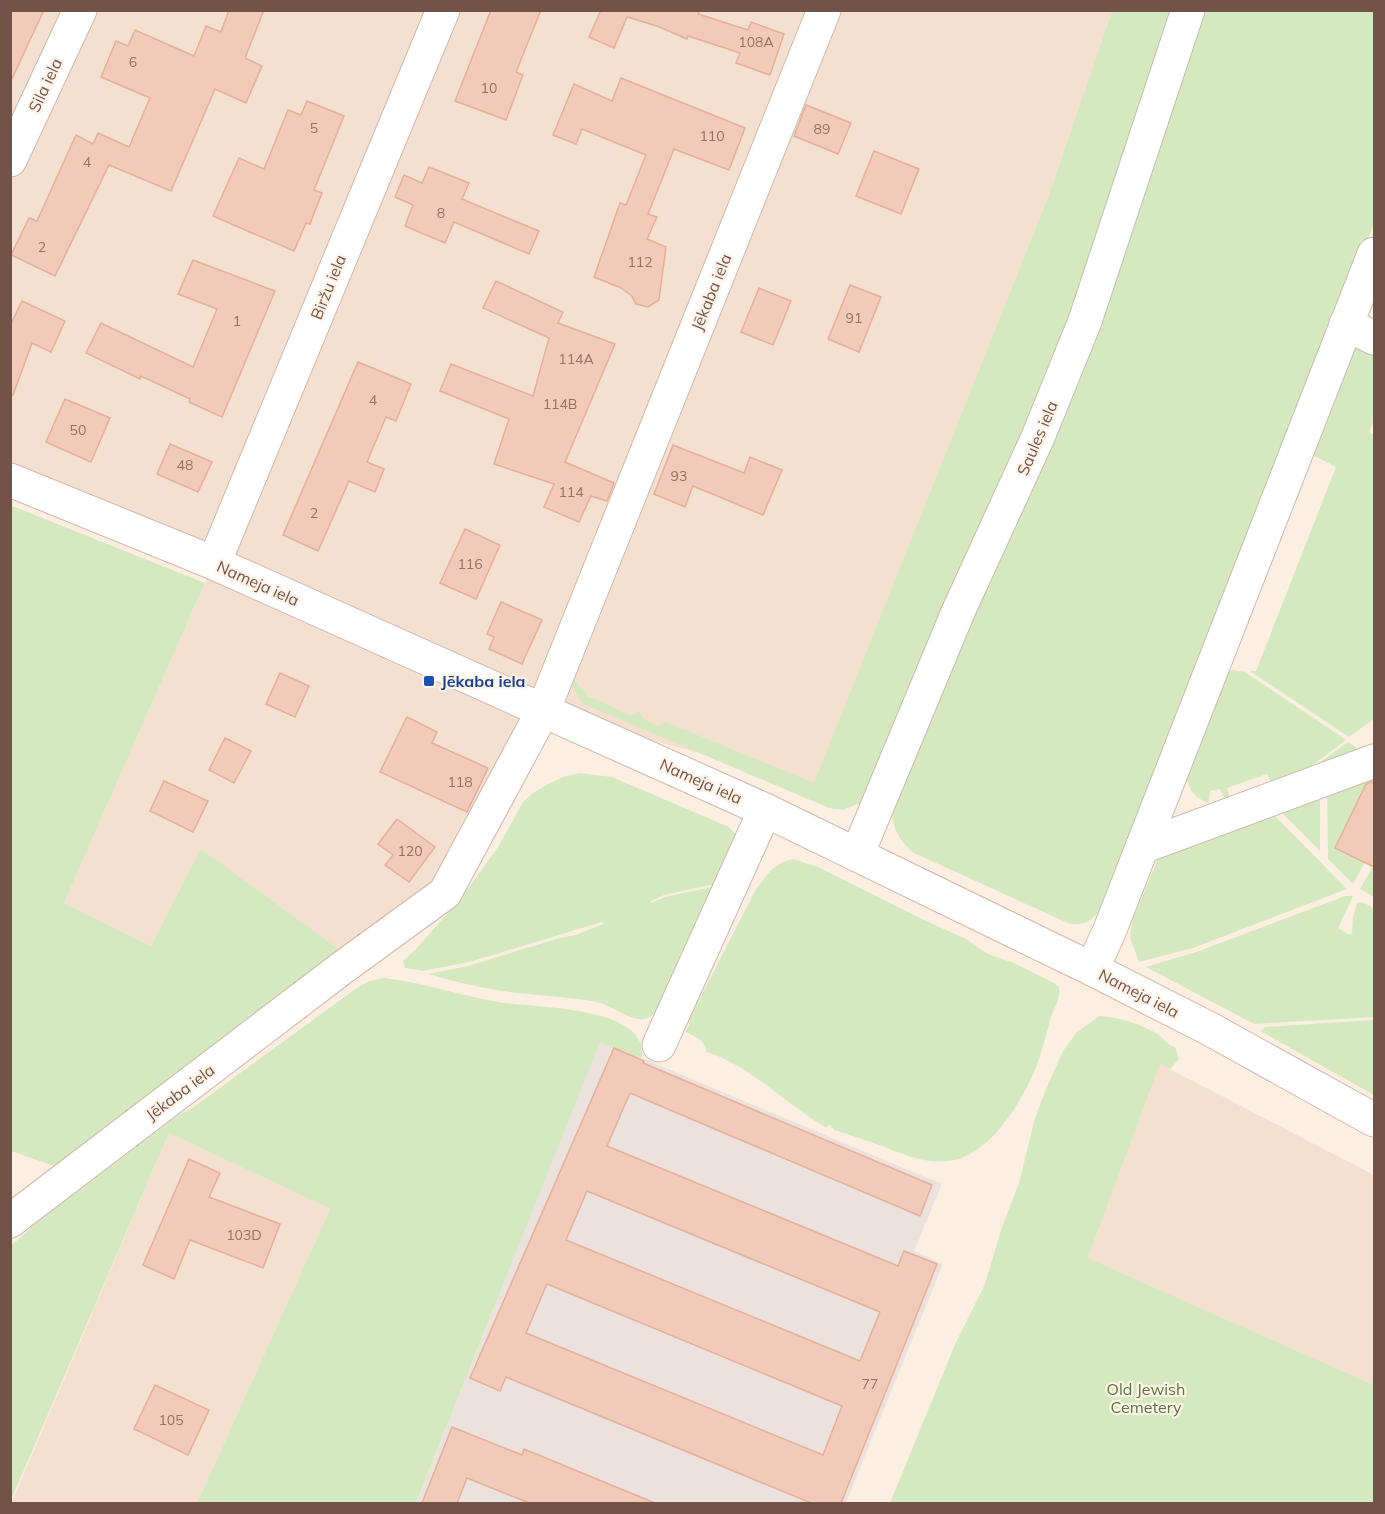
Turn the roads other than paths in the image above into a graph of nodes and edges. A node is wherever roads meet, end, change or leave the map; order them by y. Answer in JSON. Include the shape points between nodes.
{"nodes":[{"id":1,"x":80,"y":10,"type":"edge"},
{"id":2,"x":442,"y":10,"type":"edge"},
{"id":3,"x":824,"y":10,"type":"edge"},
{"id":4,"x":1188,"y":10,"type":"edge"},
{"id":5,"x":10,"y":160,"type":"edge"},
{"id":6,"x":1374,"y":254,"type":"edge"},
{"id":7,"x":1360,"y":331,"type":"edge"},
{"id":8,"x":10,"y":480,"type":"edge"},
{"id":9,"x":214,"y":563,"type":"junction"},
{"id":10,"x":543,"y":711,"type":"junction"},
{"id":11,"x":1374,"y":761,"type":"edge"},
{"id":12,"x":765,"y":810,"type":"junction"},
{"id":13,"x":1142,"y":847,"type":"junction"},
{"id":14,"x":857,"y":855,"type":"junction"},
{"id":15,"x":1092,"y":969,"type":"junction"},
{"id":16,"x":659,"y":1045,"type":"dead end"},
{"id":17,"x":1374,"y":1120,"type":"edge"},
{"id":18,"x":10,"y":1221,"type":"edge"}],
"edges":[{"from":1,"to":5,"type":"street","name":"Sila iela"},
{"from":2,"to":9,"type":"street","name":"Biržu iela"},
{"from":3,"to":10,"type":"street","name":"Jēkaba iela"},
{"from":4,"to":14,"type":"street","name":"Saules iela","via":[[1085,321]]},
{"from":6,"to":7,"type":"street"},
{"from":7,"to":13,"type":"street"},
{"from":8,"to":9,"type":"street","name":"Nameja iela"},
{"from":9,"to":10,"type":"street","name":"Nameja iela"},
{"from":10,"to":12,"type":"street","name":"Nameja iela"},
{"from":10,"to":18,"type":"street","name":"Jēkaba iela","via":[[446,893]]},
{"from":11,"to":13,"type":"street"},
{"from":12,"to":14,"type":"street","name":"Nameja iela"},
{"from":12,"to":16,"type":"street"},
{"from":13,"to":15,"type":"street"},
{"from":14,"to":15,"type":"street","name":"Nameja iela"},
{"from":15,"to":17,"type":"street","name":"Nameja iela"}]}
